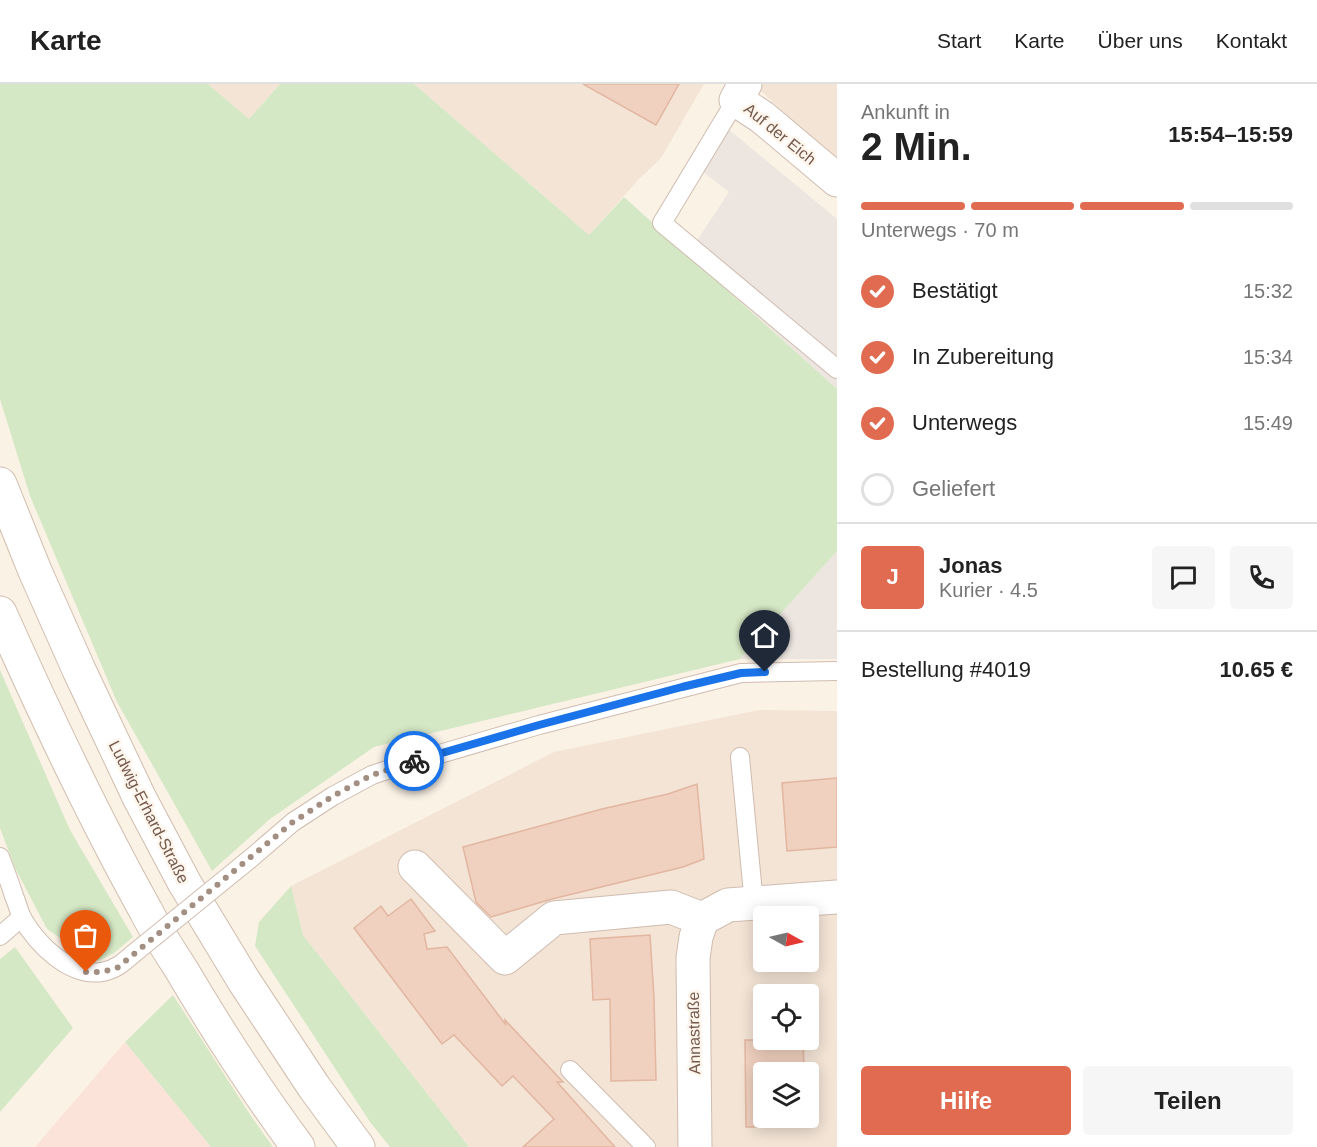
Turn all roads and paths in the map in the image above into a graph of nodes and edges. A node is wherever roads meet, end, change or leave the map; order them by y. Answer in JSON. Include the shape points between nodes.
{"nodes":[{"id":1,"x":741,"y":92,"type":"edge"},
{"id":2,"x":837,"y":180,"type":"edge"},
{"id":3,"x":837,"y":369,"type":"edge"},
{"id":4,"x":0,"y":484,"type":"edge"},
{"id":5,"x":0,"y":613,"type":"edge"},
{"id":6,"x":837,"y":671,"type":"edge"},
{"id":7,"x":740,"y":757,"type":"dead end"},
{"id":8,"x":0,"y":857,"type":"edge"},
{"id":9,"x":415,"y":867,"type":"dead end"},
{"id":10,"x":837,"y":897,"type":"edge"},
{"id":11,"x":754,"y":903,"type":"junction"},
{"id":12,"x":22,"y":917,"type":"junction"},
{"id":13,"x":702,"y":919,"type":"junction"},
{"id":14,"x":0,"y":936,"type":"edge"},
{"id":15,"x":570,"y":1070,"type":"dead end"},
{"id":16,"x":298,"y":1147,"type":"edge"},
{"id":17,"x":358,"y":1147,"type":"edge"},
{"id":18,"x":646,"y":1147,"type":"edge"},
{"id":19,"x":695,"y":1147,"type":"edge"}],
"edges":[{"from":1,"to":2,"type":"main road","name":"Auf der Eich","via":[[762,117]]},
{"from":1,"to":3,"type":"lane","via":[[662,223]]},
{"from":4,"to":17,"type":"main road","name":"Ludwig-Erhard-Straße","via":[[79,670],[184,882],[244,981]]},
{"from":5,"to":16,"type":"main road","via":[[98,821],[147,913],[208,1014]]},
{"from":6,"to":12,"type":"lane","bridge":true,"via":[[741,673],[539,725],[372,775],[293,822],[117,968],[86,972],[69,966],[51,953]]},
{"from":7,"to":11,"type":"lane"},
{"from":8,"to":12,"type":"lane"},
{"from":9,"to":13,"type":"main road","via":[[505,958],[554,918],[671,907]]},
{"from":10,"to":11,"type":"main road"},
{"from":11,"to":13,"type":"main road","via":[[728,905]]},
{"from":12,"to":14,"type":"lane"},
{"from":13,"to":19,"type":"main road","name":"Annastraße","via":[[693,958]]},
{"from":15,"to":18,"type":"lane"}]}
